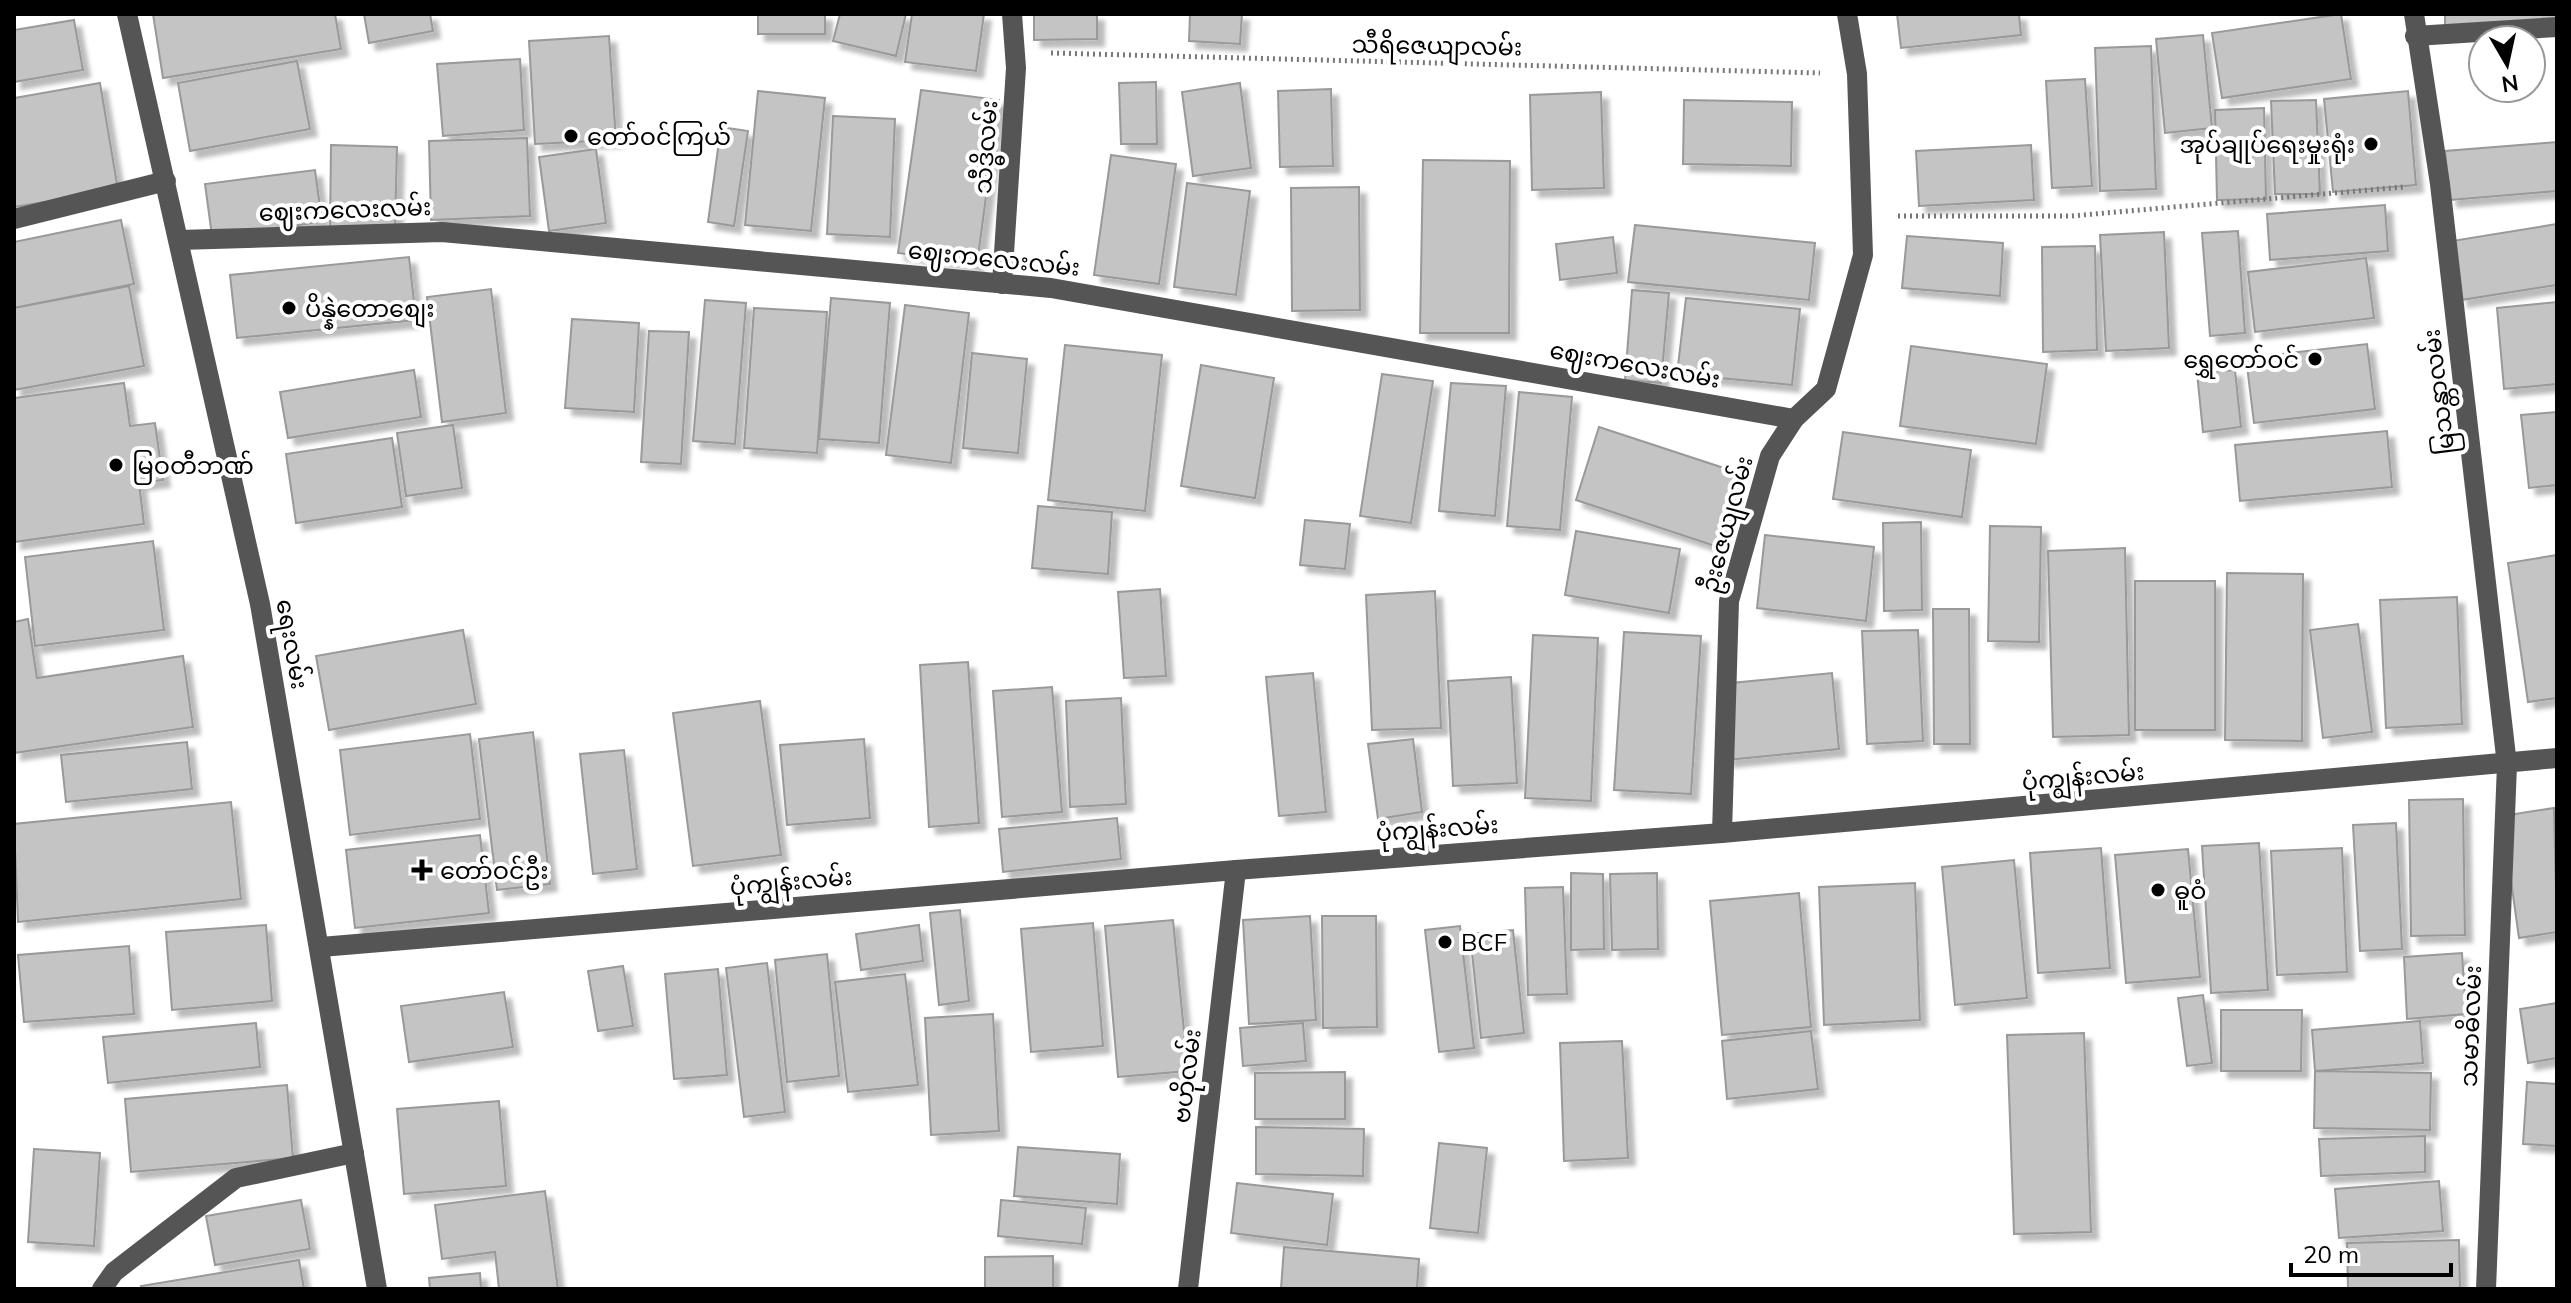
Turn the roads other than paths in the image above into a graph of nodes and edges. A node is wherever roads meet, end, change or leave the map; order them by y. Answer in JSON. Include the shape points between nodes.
{"nodes":[{"id":1,"x":127,"y":14,"type":"edge"},
{"id":2,"x":1012,"y":14,"type":"edge"},
{"id":3,"x":1847,"y":14,"type":"edge"},
{"id":4,"x":2414,"y":14,"type":"edge"},
{"id":5,"x":2557,"y":27,"type":"edge"},
{"id":6,"x":2415,"y":36,"type":"junction"},
{"id":7,"x":166,"y":181,"type":"junction"},
{"id":8,"x":14,"y":219,"type":"edge"},
{"id":9,"x":179,"y":240,"type":"junction"},
{"id":10,"x":1002,"y":284,"type":"junction"},
{"id":11,"x":1794,"y":419,"type":"junction"},
{"id":12,"x":2557,"y":758,"type":"edge"},
{"id":13,"x":2507,"y":765,"type":"junction"},
{"id":14,"x":1722,"y":833,"type":"junction"},
{"id":15,"x":1236,"y":870,"type":"junction"},
{"id":16,"x":321,"y":947,"type":"junction"},
{"id":17,"x":354,"y":1153,"type":"junction"},
{"id":18,"x":102,"y":1289,"type":"edge"},
{"id":19,"x":377,"y":1289,"type":"edge"},
{"id":20,"x":1188,"y":1289,"type":"edge"},
{"id":21,"x":2486,"y":1289,"type":"edge"}],
"edges":[{"from":1,"to":7,"type":"street","name":"ရေးလမ်း"},
{"from":2,"to":10,"type":"street","name":"သီဒ္ဓိလမ်း","via":[[1015,52]]},
{"from":3,"to":11,"type":"street","name":"ဦးဇေယျလမ်း","via":[[1857,74],[1863,255],[1826,389]]},
{"from":4,"to":6,"type":"street","name":"မြသန္တာလမ်း"},
{"from":5,"to":6,"type":"street"},
{"from":6,"to":13,"type":"street","name":"မြသန္တာလမ်း","via":[[2440,184]]},
{"from":7,"to":8,"type":"street"},
{"from":7,"to":9,"type":"street","name":"ရေးလမ်း"},
{"from":9,"to":10,"type":"street","name":"ဈေးကလေးလမ်း","via":[[442,232]]},
{"from":9,"to":16,"type":"street","name":"ရေးလမ်း","via":[[260,604]]},
{"from":10,"to":11,"type":"street","name":"ဈေးကလေးလမ်း","via":[[1051,288]]},
{"from":11,"to":14,"type":"street","name":"ဦးဇေယျလမ်း","via":[[1770,456],[1729,601]]},
{"from":12,"to":13,"type":"street","name":"ပုံကျွန်းလမ်း"},
{"from":13,"to":14,"type":"street","name":"ပုံကျွန်းလမ်း"},
{"from":13,"to":21,"type":"street","name":"သမာဓိလမ်း"},
{"from":14,"to":15,"type":"street","name":"ပုံကျွန်းလမ်း"},
{"from":15,"to":16,"type":"street","name":"ပုံကျွန်းလမ်း"},
{"from":15,"to":20,"type":"street","name":"ဗဟိုလမ်း"},
{"from":16,"to":17,"type":"street","name":"ရေးလမ်း"},
{"from":17,"to":18,"type":"street","via":[[236,1178],[114,1272]]},
{"from":17,"to":19,"type":"street","name":"ရေးလမ်း"}]}
